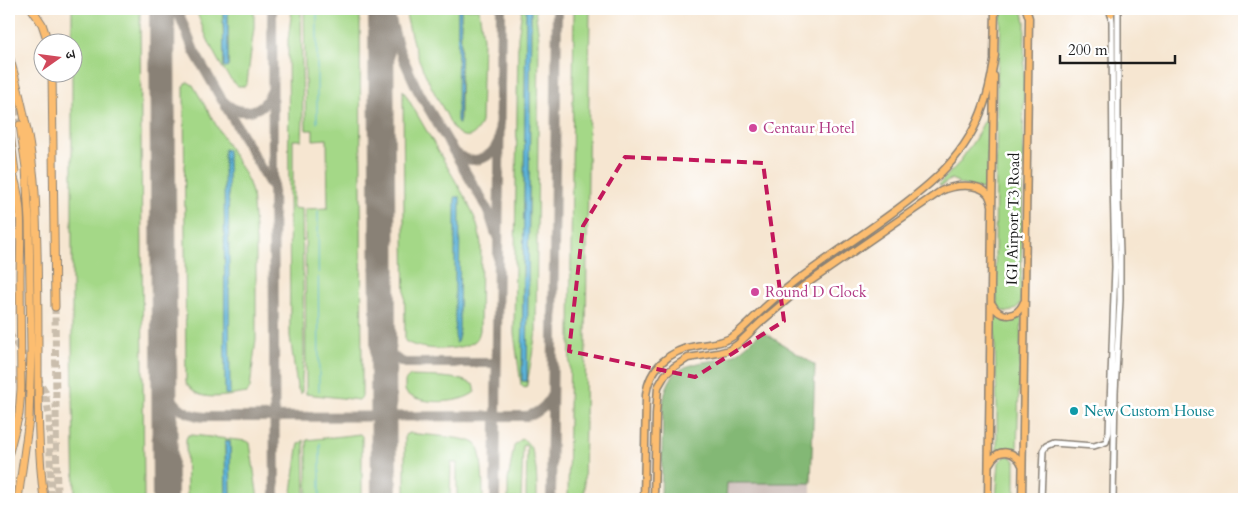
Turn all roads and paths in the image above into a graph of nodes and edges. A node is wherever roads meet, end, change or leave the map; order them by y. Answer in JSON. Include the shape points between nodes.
{"nodes":[{"id":1,"x":32,"y":9,"type":"edge"},
{"id":2,"x":997,"y":9,"type":"edge"},
{"id":3,"x":1027,"y":9,"type":"edge"},
{"id":4,"x":1118,"y":9,"type":"edge"},
{"id":5,"x":1111,"y":10,"type":"edge"},
{"id":6,"x":45,"y":32,"type":"edge"},
{"id":7,"x":9,"y":56,"type":"edge"},
{"id":8,"x":994,"y":56,"type":"junction"},
{"id":9,"x":52,"y":82,"type":"edge"},
{"id":10,"x":20,"y":125,"type":"tunnel mouth"},
{"id":11,"x":9,"y":126,"type":"edge"},
{"id":12,"x":9,"y":165,"type":"edge"},
{"id":13,"x":18,"y":192,"type":"junction"},
{"id":14,"x":992,"y":205,"type":"junction"},
{"id":15,"x":991,"y":298,"type":"junction"},
{"id":16,"x":1025,"y":299,"type":"junction"},
{"id":17,"x":55,"y":307,"type":"tunnel mouth"},
{"id":18,"x":21,"y":394,"type":"junction"},
{"id":19,"x":9,"y":436,"type":"edge"},
{"id":20,"x":9,"y":452,"type":"edge"},
{"id":21,"x":989,"y":469,"type":"junction"},
{"id":22,"x":1022,"y":469,"type":"junction"},
{"id":23,"x":18,"y":499,"type":"edge"},
{"id":24,"x":44,"y":499,"type":"edge"},
{"id":25,"x":644,"y":499,"type":"edge"},
{"id":26,"x":654,"y":499,"type":"edge"},
{"id":27,"x":988,"y":499,"type":"edge"},
{"id":28,"x":1022,"y":499,"type":"edge"},
{"id":29,"x":1041,"y":499,"type":"edge"},
{"id":30,"x":1113,"y":499,"type":"edge"}],
"edges":[{"from":1,"to":6,"type":"highway"},
{"from":2,"to":8,"type":"main road"},
{"from":3,"to":16,"type":"main road","name":"IGI Airport T3 Road"},
{"from":4,"to":30,"type":"street","via":[[1120,300]]},
{"from":5,"to":29,"type":"street","via":[[1115,267],[1109,432],[1106,442],[1094,446],[1053,443],[1046,446],[1042,451]]},
{"from":7,"to":24,"type":"highway","via":[[26,126],[35,192],[38,444]]},
{"from":8,"to":14,"type":"main road"},
{"from":8,"to":25,"type":"main road","via":[[989,88],[970,136],[935,180],[796,281],[735,335],[724,341],[676,352],[654,370],[646,395]]},
{"from":9,"to":17,"type":"highway"},
{"from":10,"to":23,"type":"highway","via":[[29,222],[31,378]]},
{"from":11,"to":13,"type":"highway"},
{"from":12,"to":13,"type":"highway"},
{"from":13,"to":18,"type":"highway"},
{"from":14,"to":15,"type":"main road"},
{"from":14,"to":26,"type":"main road","via":[[987,193],[980,188],[969,186],[940,191],[802,288],[729,350],[688,358],[674,367],[658,387]]},
{"from":15,"to":16,"type":"main road","via":[[995,309],[1005,315],[1016,313]]},
{"from":15,"to":21,"type":"main road"},
{"from":16,"to":22,"type":"main road","name":"IGI Airport T3 Road"},
{"from":18,"to":19,"type":"highway"},
{"from":18,"to":20,"type":"highway"},
{"from":21,"to":22,"type":"main road","via":[[996,455],[1007,452],[1016,455]]},
{"from":21,"to":27,"type":"main road"},
{"from":22,"to":28,"type":"main road","name":"IGI Airport T3 Road"}]}
